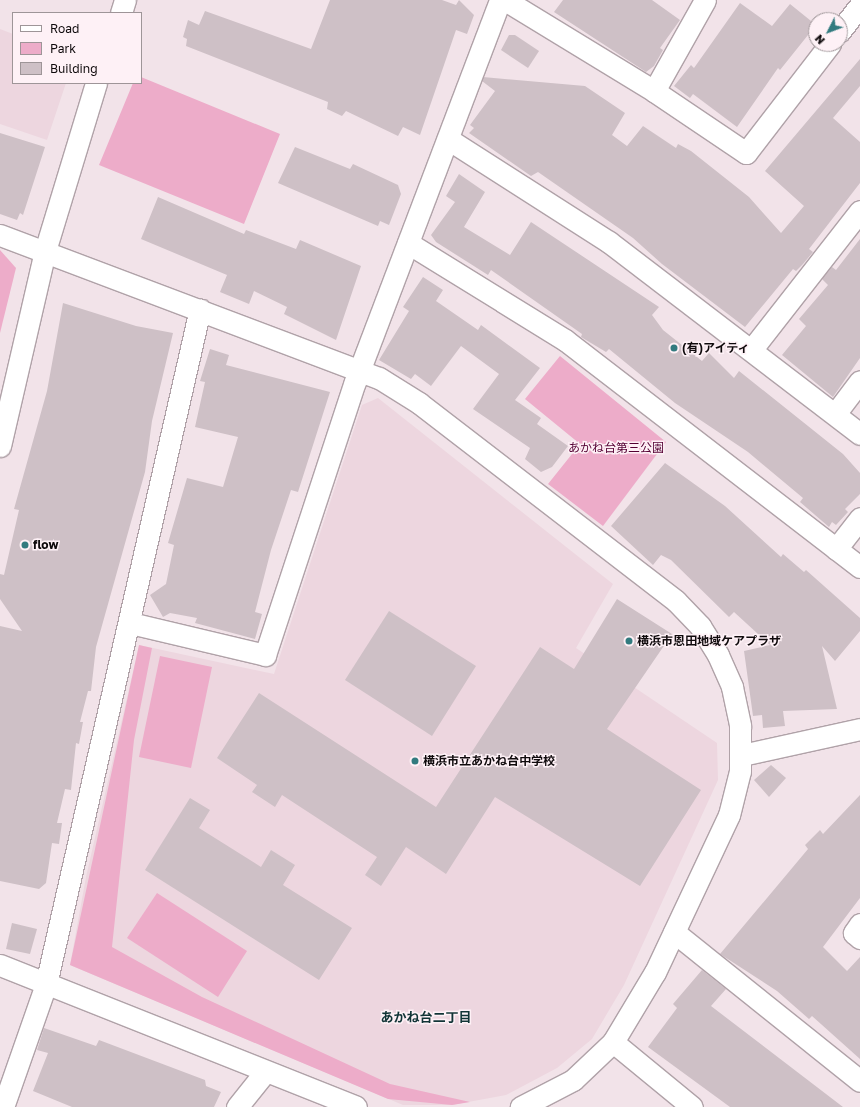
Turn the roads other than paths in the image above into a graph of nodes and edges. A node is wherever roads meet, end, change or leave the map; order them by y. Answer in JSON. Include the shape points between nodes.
{"nodes":[{"id":1,"x":126,"y":0,"type":"edge"},
{"id":2,"x":500,"y":0,"type":"edge"},
{"id":3,"x":505,"y":0,"type":"edge"},
{"id":4,"x":705,"y":0,"type":"edge"},
{"id":5,"x":855,"y":5,"type":"edge"},
{"id":6,"x":121,"y":12,"type":"edge"},
{"id":7,"x":848,"y":17,"type":"edge"},
{"id":8,"x":824,"y":52,"type":"edge"},
{"id":9,"x":96,"y":84,"type":"edge"},
{"id":10,"x":654,"y":91,"type":"junction"},
{"id":11,"x":448,"y":139,"type":"junction"},
{"id":12,"x":860,"y":211,"type":"edge"},
{"id":13,"x":0,"y":235,"type":"edge"},
{"id":14,"x":408,"y":243,"type":"junction"},
{"id":15,"x":45,"y":251,"type":"junction"},
{"id":16,"x":200,"y":309,"type":"junction"},
{"id":17,"x":752,"y":349,"type":"junction"},
{"id":18,"x":360,"y":370,"type":"junction"},
{"id":19,"x":860,"y":381,"type":"edge"},
{"id":20,"x":835,"y":414,"type":"junction"},
{"id":21,"x":860,"y":434,"type":"edge"},
{"id":22,"x":0,"y":446,"type":"edge"},
{"id":23,"x":860,"y":518,"type":"edge"},
{"id":24,"x":836,"y":549,"type":"junction"},
{"id":25,"x":860,"y":567,"type":"edge"},
{"id":26,"x":130,"y":623,"type":"junction"},
{"id":27,"x":860,"y":729,"type":"edge"},
{"id":28,"x":742,"y":755,"type":"junction"},
{"id":29,"x":860,"y":924,"type":"edge"},
{"id":30,"x":674,"y":932,"type":"junction"},
{"id":31,"x":860,"y":938,"type":"edge"},
{"id":32,"x":0,"y":965,"type":"edge"},
{"id":33,"x":46,"y":984,"type":"junction"},
{"id":34,"x":612,"y":1042,"type":"junction"},
{"id":35,"x":265,"y":1072,"type":"junction"},
{"id":36,"x":860,"y":1081,"type":"edge"},
{"id":37,"x":3,"y":1107,"type":"edge"},
{"id":38,"x":237,"y":1107,"type":"edge"},
{"id":39,"x":356,"y":1107,"type":"edge"},
{"id":40,"x":521,"y":1107,"type":"edge"},
{"id":41,"x":692,"y":1107,"type":"edge"}],
"edges":[{"from":1,"to":6,"type":"street"},
{"from":2,"to":11,"type":"street"},
{"from":3,"to":10,"type":"street"},
{"from":4,"to":10,"type":"street"},
{"from":5,"to":7,"type":"street"},
{"from":8,"to":10,"type":"street","via":[[746,154]]},
{"from":9,"to":15,"type":"street"},
{"from":11,"to":14,"type":"street"},
{"from":11,"to":17,"type":"street","via":[[609,242]]},
{"from":12,"to":17,"type":"street"},
{"from":13,"to":15,"type":"street"},
{"from":14,"to":18,"type":"street"},
{"from":14,"to":24,"type":"street","via":[[565,340]]},
{"from":15,"to":16,"type":"street"},
{"from":15,"to":22,"type":"street"},
{"from":16,"to":18,"type":"street"},
{"from":16,"to":26,"type":"street"},
{"from":17,"to":20,"type":"street"},
{"from":18,"to":26,"type":"street","via":[[265,655]]},
{"from":18,"to":28,"type":"street","via":[[419,403],[676,601],[700,626],[732,687],[740,726]]},
{"from":19,"to":20,"type":"street"},
{"from":20,"to":21,"type":"street"},
{"from":23,"to":24,"type":"street"},
{"from":24,"to":25,"type":"street"},
{"from":26,"to":33,"type":"street"},
{"from":27,"to":28,"type":"street"},
{"from":28,"to":30,"type":"street","via":[[729,815]]},
{"from":29,"to":31,"type":"street","via":[[854,933]]},
{"from":30,"to":34,"type":"street"},
{"from":30,"to":36,"type":"street"},
{"from":32,"to":33,"type":"street"},
{"from":33,"to":35,"type":"street"},
{"from":33,"to":37,"type":"street"},
{"from":34,"to":40,"type":"street","via":[[573,1080]]},
{"from":34,"to":41,"type":"street"},
{"from":35,"to":38,"type":"street"},
{"from":35,"to":39,"type":"street"}]}
